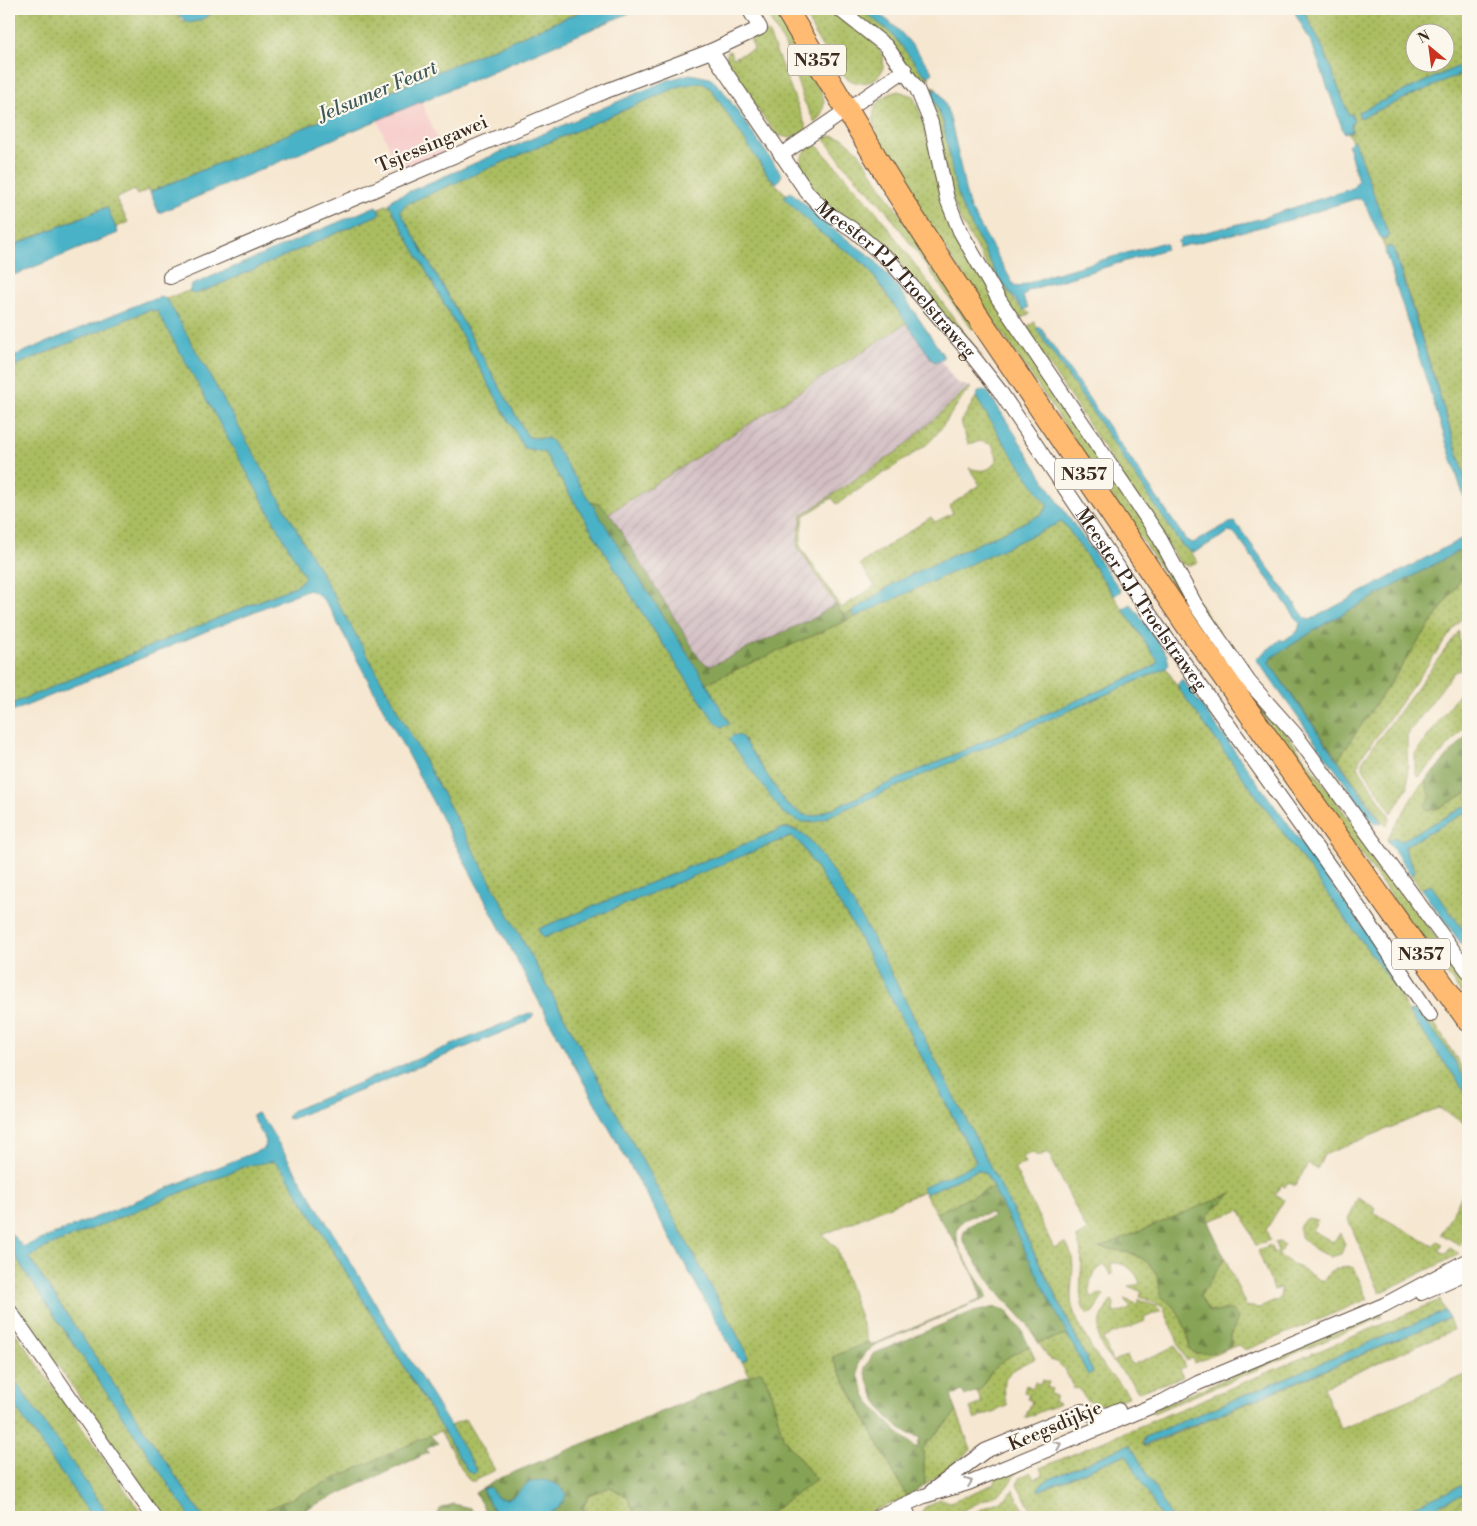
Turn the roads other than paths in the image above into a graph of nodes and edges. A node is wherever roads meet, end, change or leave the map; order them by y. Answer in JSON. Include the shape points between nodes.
{"nodes":[{"id":1,"x":749,"y":9,"type":"edge"},
{"id":2,"x":786,"y":9,"type":"edge"},
{"id":3,"x":839,"y":9,"type":"edge"},
{"id":4,"x":711,"y":51,"type":"junction"},
{"id":5,"x":905,"y":70,"type":"junction"},
{"id":6,"x":848,"y":111,"type":"junction"},
{"id":7,"x":781,"y":155,"type":"junction"},
{"id":8,"x":170,"y":277,"type":"dead end"},
{"id":9,"x":1468,"y":971,"type":"edge"},
{"id":10,"x":1430,"y":1015,"type":"dead end"},
{"id":11,"x":1468,"y":1020,"type":"edge"},
{"id":12,"x":1468,"y":1260,"type":"edge"},
{"id":13,"x":1468,"y":1272,"type":"edge"},
{"id":14,"x":1384,"y":1305,"type":"junction"},
{"id":15,"x":9,"y":1310,"type":"edge"},
{"id":16,"x":1198,"y":1383,"type":"junction"},
{"id":17,"x":924,"y":1496,"type":"junction"},
{"id":18,"x":906,"y":1511,"type":"edge"},
{"id":19,"x":154,"y":1517,"type":"edge"},
{"id":20,"x":877,"y":1517,"type":"edge"}],
"edges":[{"from":1,"to":4,"type":"street","name":"Tsjessingawei","via":[[760,28]]},
{"from":2,"to":6,"type":"main road","number":"N357"},
{"from":3,"to":5,"type":"street","via":[[886,46]]},
{"from":4,"to":7,"type":"street"},
{"from":4,"to":8,"type":"street","name":"Tsjessingawei","via":[[597,95]]},
{"from":5,"to":6,"type":"street"},
{"from":5,"to":9,"type":"street","via":[[932,123],[942,182],[953,218],[998,298],[1158,535],[1195,604],[1238,666],[1291,728]]},
{"from":6,"to":7,"type":"street"},
{"from":6,"to":11,"type":"main road","name":"Meester P.J. Troelstraweg","number":"N357","via":[[956,284],[1173,604]]},
{"from":7,"to":10,"type":"street","name":"Meester P.J. Troelstraweg","via":[[817,204],[890,261],[999,390],[1157,625],[1355,902]]},
{"from":12,"to":14,"type":"street","name":"Keegsdijkje"},
{"from":13,"to":14,"type":"street","name":"Keegsdijkje","via":[[1411,1298]]},
{"from":14,"to":16,"type":"street","name":"Keegsdijkje"},
{"from":15,"to":19,"type":"street"},
{"from":17,"to":16,"type":"street","name":"Keegsdijkje","one_way":true,"via":[[968,1483],[1164,1401]]},
{"from":16,"to":17,"type":"street","name":"Keegsdijkje","via":[[1160,1392],[1102,1417],[1082,1411],[1060,1420],[985,1451]]},
{"from":17,"to":18,"type":"street","name":"Keegsdijkje"},
{"from":18,"to":20,"type":"street","name":"Keegsdijkje"}]}
